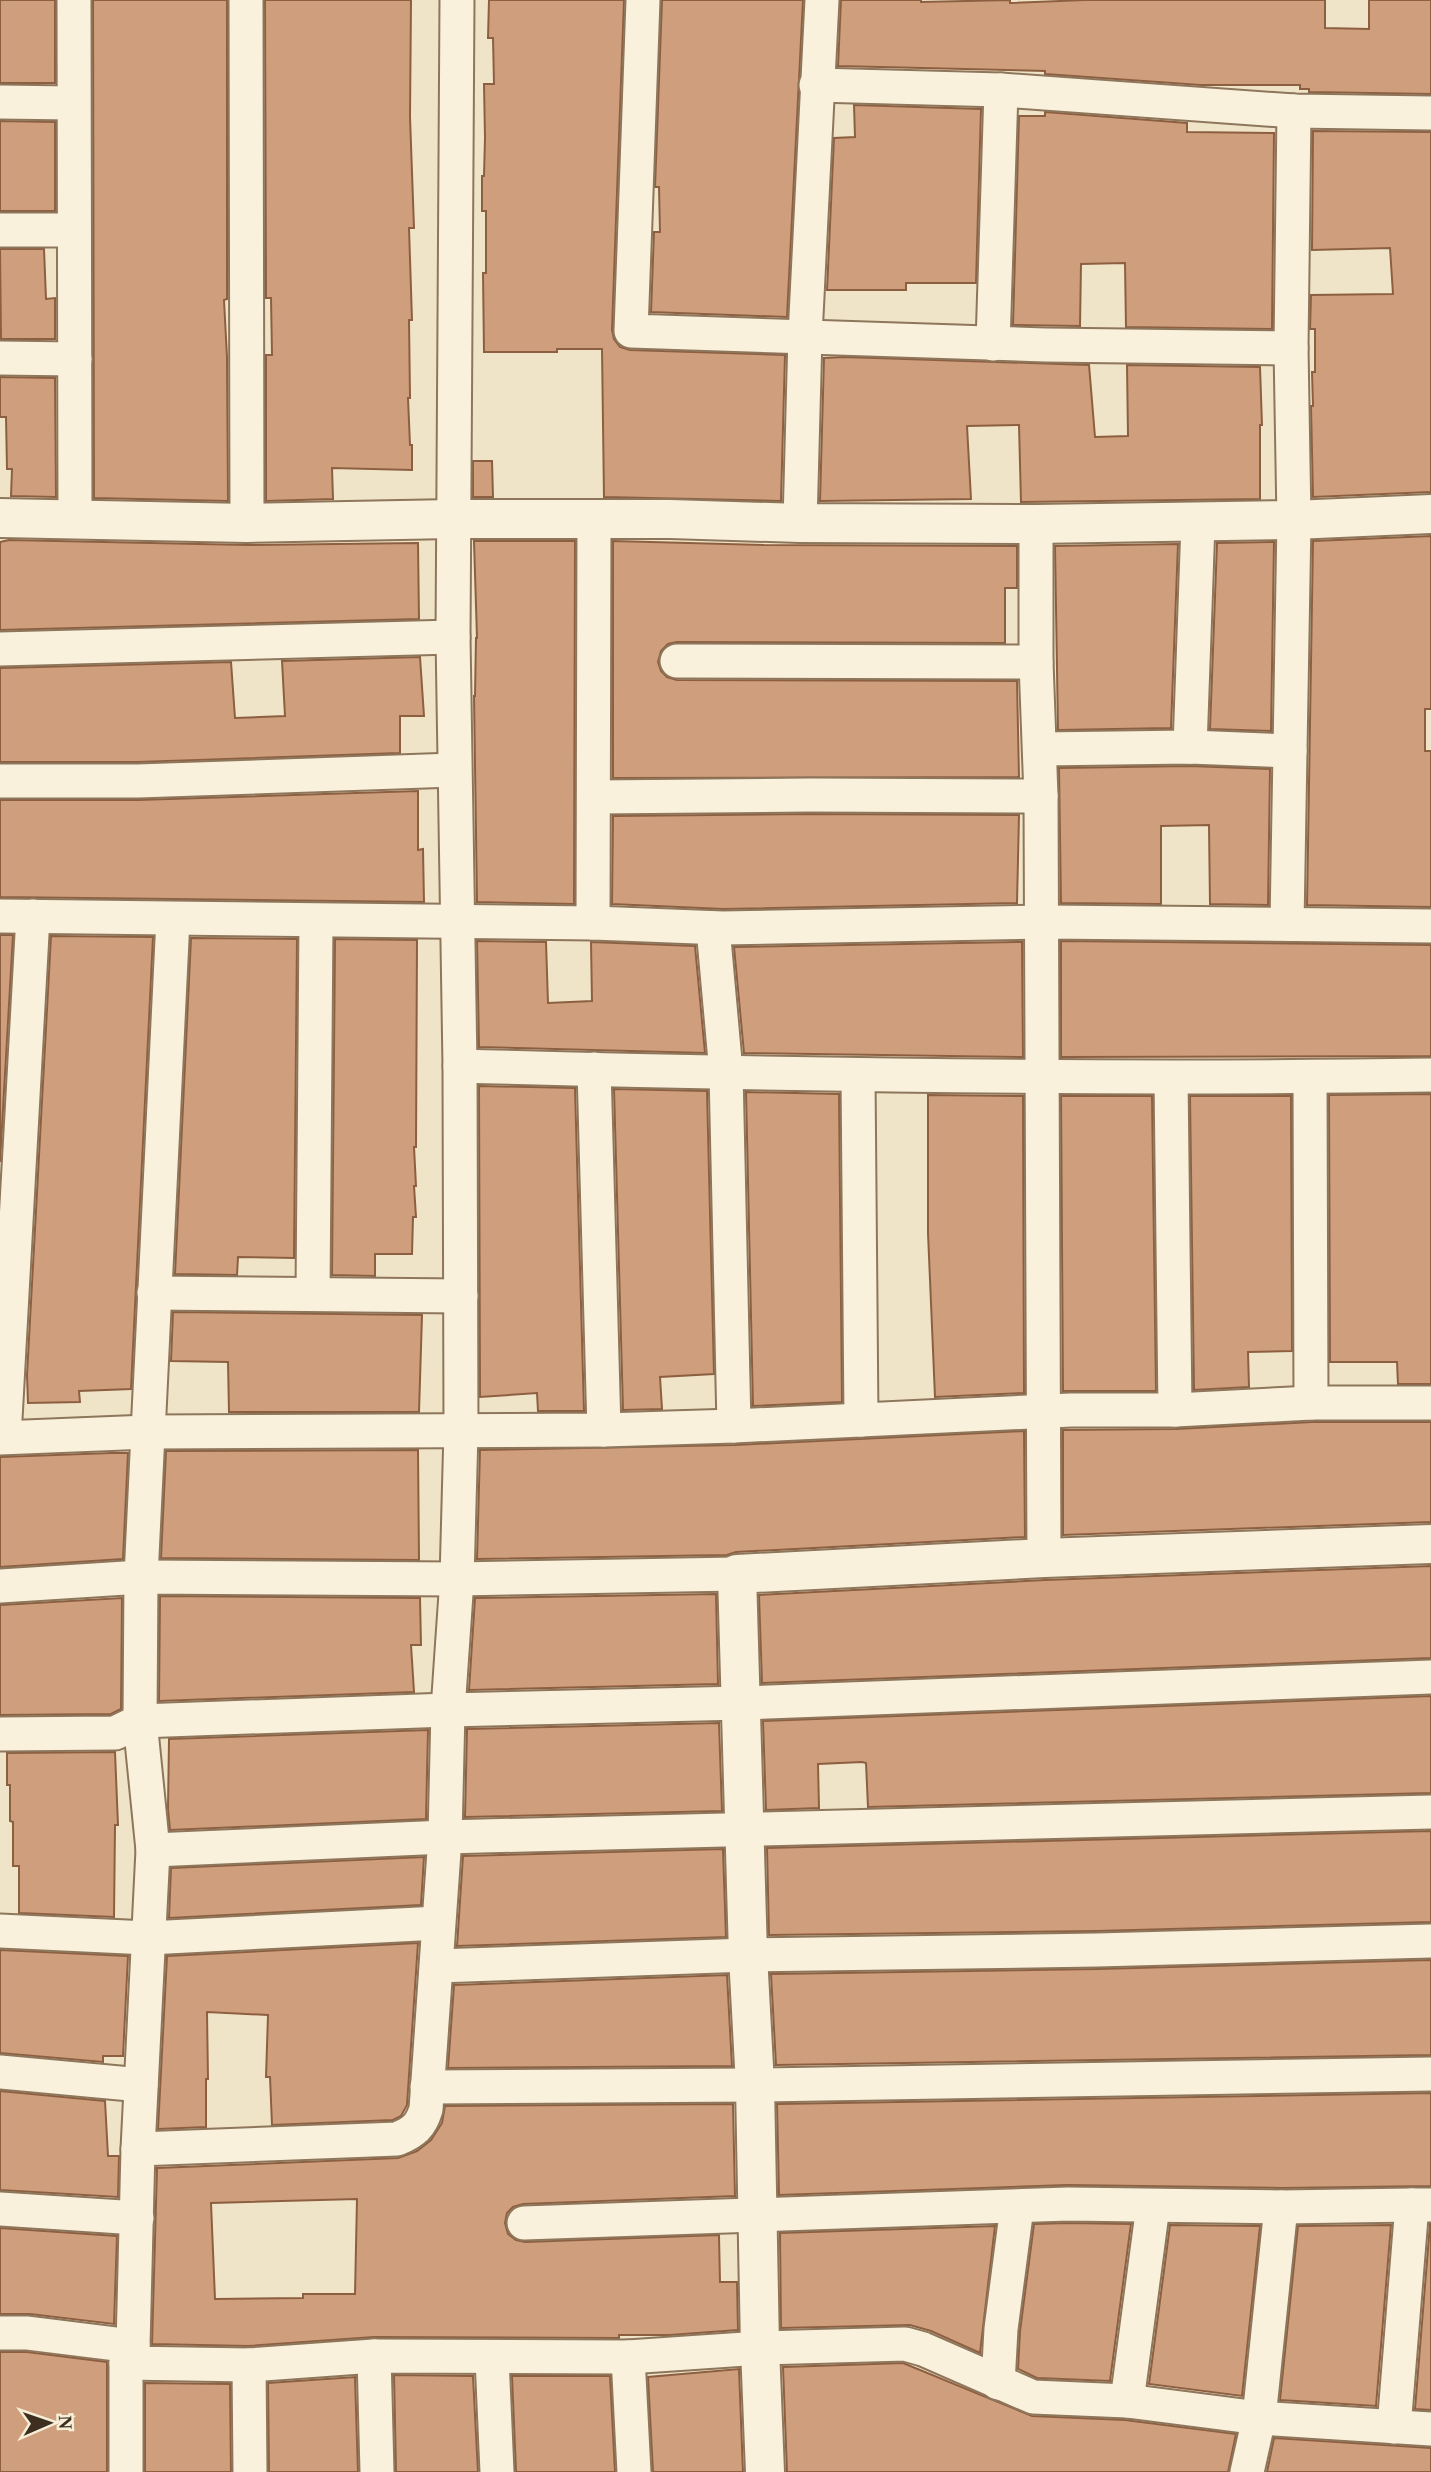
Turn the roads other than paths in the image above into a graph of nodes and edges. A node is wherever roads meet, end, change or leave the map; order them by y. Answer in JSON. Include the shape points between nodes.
{"nodes":[{"id":1,"x":74,"y":0,"type":"edge"},
{"id":2,"x":246,"y":0,"type":"edge"},
{"id":3,"x":457,"y":0,"type":"edge"},
{"id":4,"x":643,"y":0,"type":"edge"},
{"id":5,"x":822,"y":0,"type":"edge"},
{"id":6,"x":816,"y":85,"type":"junction"},
{"id":7,"x":1001,"y":90,"type":"junction"},
{"id":8,"x":0,"y":102,"type":"edge"},
{"id":9,"x":73,"y":103,"type":"junction"},
{"id":10,"x":1294,"y":111,"type":"junction"},
{"id":11,"x":1431,"y":113,"type":"edge"},
{"id":12,"x":0,"y":230,"type":"edge"},
{"id":13,"x":74,"y":230,"type":"junction"},
{"id":14,"x":805,"y":336,"type":"junction"},
{"id":15,"x":993,"y":344,"type":"junction"},
{"id":16,"x":1291,"y":348,"type":"junction"},
{"id":17,"x":0,"y":358,"type":"edge"},
{"id":18,"x":75,"y":359,"type":"junction"},
{"id":19,"x":1431,"y":514,"type":"edge"},
{"id":20,"x":0,"y":518,"type":"edge"},
{"id":21,"x":75,"y":519,"type":"junction"},
{"id":22,"x":453,"y":519,"type":"junction"},
{"id":23,"x":594,"y":519,"type":"junction"},
{"id":24,"x":1294,"y":520,"type":"junction"},
{"id":25,"x":247,"y":523,"type":"junction"},
{"id":26,"x":800,"y":523,"type":"junction"},
{"id":27,"x":1198,"y":523,"type":"junction"},
{"id":28,"x":1036,"y":524,"type":"junction"},
{"id":29,"x":453,"y":637,"type":"junction"},
{"id":30,"x":0,"y":649,"type":"edge"},
{"id":31,"x":677,"y":661,"type":"dead end"},
{"id":32,"x":1037,"y":662,"type":"junction"},
{"id":33,"x":1190,"y":747,"type":"junction"},
{"id":34,"x":1040,"y":749,"type":"junction"},
{"id":35,"x":1290,"y":751,"type":"junction"},
{"id":36,"x":454,"y":770,"type":"junction"},
{"id":37,"x":0,"y":781,"type":"edge"},
{"id":38,"x":1041,"y":796,"type":"junction"},
{"id":39,"x":594,"y":797,"type":"junction"},
{"id":40,"x":0,"y":916,"type":"edge"},
{"id":41,"x":33,"y":916,"type":"junction"},
{"id":42,"x":173,"y":919,"type":"junction"},
{"id":43,"x":316,"y":921,"type":"junction"},
{"id":44,"x":1040,"y":922,"type":"junction"},
{"id":45,"x":457,"y":923,"type":"junction"},
{"id":46,"x":593,"y":923,"type":"junction"},
{"id":47,"x":1287,"y":924,"type":"junction"},
{"id":48,"x":1431,"y":926,"type":"edge"},
{"id":49,"x":713,"y":928,"type":"junction"},
{"id":50,"x":460,"y":1066,"type":"junction"},
{"id":51,"x":594,"y":1069,"type":"junction"},
{"id":52,"x":726,"y":1072,"type":"junction"},
{"id":53,"x":1431,"y":1075,"type":"edge"},
{"id":54,"x":858,"y":1076,"type":"junction"},
{"id":55,"x":1042,"y":1077,"type":"junction"},
{"id":56,"x":1310,"y":1077,"type":"junction"},
{"id":57,"x":1171,"y":1078,"type":"junction"},
{"id":58,"x":154,"y":1293,"type":"junction"},
{"id":59,"x":313,"y":1294,"type":"junction"},
{"id":60,"x":461,"y":1296,"type":"junction"},
{"id":61,"x":1311,"y":1403,"type":"junction"},
{"id":62,"x":1431,"y":1403,"type":"edge"},
{"id":63,"x":1175,"y":1410,"type":"junction"},
{"id":64,"x":1043,"y":1411,"type":"junction"},
{"id":65,"x":861,"y":1420,"type":"junction"},
{"id":66,"x":734,"y":1426,"type":"junction"},
{"id":67,"x":604,"y":1430,"type":"junction"},
{"id":68,"x":461,"y":1431,"type":"junction"},
{"id":69,"x":148,"y":1432,"type":"junction"},
{"id":70,"x":2,"y":1438,"type":"edge"},
{"id":71,"x":1431,"y":1544,"type":"edge"},
{"id":72,"x":1044,"y":1558,"type":"junction"},
{"id":73,"x":737,"y":1574,"type":"junction"},
{"id":74,"x":141,"y":1577,"type":"junction"},
{"id":75,"x":457,"y":1578,"type":"junction"},
{"id":76,"x":0,"y":1587,"type":"edge"},
{"id":77,"x":1431,"y":1677,"type":"edge"},
{"id":78,"x":742,"y":1703,"type":"junction"},
{"id":79,"x":449,"y":1710,"type":"junction"},
{"id":80,"x":140,"y":1721,"type":"junction"},
{"id":81,"x":0,"y":1734,"type":"edge"},
{"id":82,"x":1431,"y":1812,"type":"edge"},
{"id":83,"x":745,"y":1829,"type":"junction"},
{"id":84,"x":445,"y":1837,"type":"junction"},
{"id":85,"x":153,"y":1850,"type":"junction"},
{"id":86,"x":438,"y":1923,"type":"junction"},
{"id":87,"x":0,"y":1931,"type":"edge"},
{"id":88,"x":148,"y":1938,"type":"junction"},
{"id":89,"x":1431,"y":1941,"type":"edge"},
{"id":90,"x":748,"y":1955,"type":"junction"},
{"id":91,"x":437,"y":1966,"type":"junction"},
{"id":92,"x":0,"y":2072,"type":"edge"},
{"id":93,"x":1431,"y":2074,"type":"edge"},
{"id":94,"x":141,"y":2085,"type":"junction"},
{"id":95,"x":755,"y":2085,"type":"junction"},
{"id":96,"x":427,"y":2087,"type":"junction"},
{"id":97,"x":138,"y":2149,"type":"junction"},
{"id":98,"x":1421,"y":2205,"type":"edge"},
{"id":99,"x":1153,"y":2206,"type":"junction"},
{"id":100,"x":1017,"y":2207,"type":"junction"},
{"id":101,"x":1281,"y":2207,"type":"junction"},
{"id":102,"x":0,"y":2209,"type":"edge"},
{"id":103,"x":757,"y":2214,"type":"junction"},
{"id":104,"x":137,"y":2218,"type":"junction"},
{"id":105,"x":524,"y":2223,"type":"dead end"},
{"id":106,"x":0,"y":2333,"type":"edge"},
{"id":107,"x":760,"y":2348,"type":"junction"},
{"id":108,"x":129,"y":2354,"type":"junction"},
{"id":109,"x":374,"y":2356,"type":"junction"},
{"id":110,"x":628,"y":2357,"type":"junction"},
{"id":111,"x":492,"y":2358,"type":"junction"},
{"id":112,"x":249,"y":2365,"type":"junction"},
{"id":113,"x":998,"y":2383,"type":"junction"},
{"id":114,"x":1127,"y":2401,"type":"junction"},
{"id":115,"x":1259,"y":2418,"type":"junction"},
{"id":116,"x":1394,"y":2427,"type":"junction"},
{"id":117,"x":1431,"y":2429,"type":"edge"},
{"id":118,"x":126,"y":2472,"type":"edge"},
{"id":119,"x":250,"y":2472,"type":"edge"},
{"id":120,"x":377,"y":2472,"type":"edge"},
{"id":121,"x":497,"y":2472,"type":"edge"},
{"id":122,"x":634,"y":2472,"type":"edge"},
{"id":123,"x":765,"y":2472,"type":"edge"},
{"id":124,"x":1247,"y":2472,"type":"edge"}],
"edges":[{"from":1,"to":9,"type":"street"},
{"from":2,"to":25,"type":"street"},
{"from":3,"to":22,"type":"street"},
{"from":4,"to":14,"type":"street","via":[[631,331]]},
{"from":5,"to":6,"type":"street"},
{"from":6,"to":7,"type":"street"},
{"from":6,"to":14,"type":"street"},
{"from":7,"to":10,"type":"street"},
{"from":7,"to":15,"type":"street"},
{"from":8,"to":9,"type":"street"},
{"from":9,"to":13,"type":"street"},
{"from":10,"to":11,"type":"street"},
{"from":10,"to":16,"type":"street"},
{"from":12,"to":13,"type":"street"},
{"from":13,"to":18,"type":"street"},
{"from":14,"to":15,"type":"street"},
{"from":14,"to":26,"type":"street"},
{"from":15,"to":16,"type":"street"},
{"from":16,"to":24,"type":"street"},
{"from":17,"to":18,"type":"street"},
{"from":18,"to":21,"type":"street"},
{"from":19,"to":24,"type":"street"},
{"from":20,"to":21,"type":"street"},
{"from":21,"to":25,"type":"street"},
{"from":22,"to":23,"type":"street"},
{"from":22,"to":25,"type":"street"},
{"from":22,"to":29,"type":"street"},
{"from":23,"to":26,"type":"street"},
{"from":23,"to":39,"type":"street"},
{"from":24,"to":27,"type":"street"},
{"from":24,"to":35,"type":"street"},
{"from":26,"to":28,"type":"street"},
{"from":27,"to":28,"type":"street"},
{"from":27,"to":33,"type":"street"},
{"from":28,"to":32,"type":"street"},
{"from":29,"to":30,"type":"street"},
{"from":29,"to":36,"type":"street"},
{"from":31,"to":32,"type":"street"},
{"from":32,"to":34,"type":"street"},
{"from":33,"to":34,"type":"street"},
{"from":33,"to":35,"type":"street"},
{"from":34,"to":38,"type":"street"},
{"from":35,"to":47,"type":"street"},
{"from":36,"to":37,"type":"street"},
{"from":36,"to":45,"type":"street"},
{"from":38,"to":39,"type":"street"},
{"from":38,"to":44,"type":"street"},
{"from":39,"to":46,"type":"street"},
{"from":40,"to":41,"type":"street"},
{"from":41,"to":42,"type":"street"},
{"from":41,"to":70,"type":"street"},
{"from":42,"to":43,"type":"street"},
{"from":42,"to":58,"type":"street"},
{"from":43,"to":45,"type":"street"},
{"from":43,"to":59,"type":"street"},
{"from":44,"to":47,"type":"street"},
{"from":44,"to":49,"type":"street"},
{"from":44,"to":55,"type":"street"},
{"from":45,"to":46,"type":"street"},
{"from":45,"to":50,"type":"street"},
{"from":46,"to":49,"type":"street"},
{"from":47,"to":48,"type":"street"},
{"from":49,"to":52,"type":"street"},
{"from":50,"to":51,"type":"street"},
{"from":50,"to":60,"type":"street"},
{"from":51,"to":52,"type":"street"},
{"from":51,"to":67,"type":"street"},
{"from":52,"to":54,"type":"street"},
{"from":52,"to":66,"type":"street"},
{"from":53,"to":56,"type":"street"},
{"from":54,"to":55,"type":"street"},
{"from":54,"to":65,"type":"street"},
{"from":55,"to":57,"type":"street"},
{"from":55,"to":64,"type":"street"},
{"from":56,"to":57,"type":"street"},
{"from":56,"to":61,"type":"street"},
{"from":57,"to":63,"type":"street"},
{"from":58,"to":59,"type":"street"},
{"from":58,"to":69,"type":"street"},
{"from":59,"to":60,"type":"street"},
{"from":60,"to":68,"type":"street"},
{"from":61,"to":62,"type":"street"},
{"from":61,"to":63,"type":"street"},
{"from":63,"to":64,"type":"street"},
{"from":64,"to":65,"type":"street"},
{"from":64,"to":72,"type":"street"},
{"from":65,"to":66,"type":"street"},
{"from":66,"to":67,"type":"street"},
{"from":67,"to":68,"type":"street"},
{"from":68,"to":69,"type":"street"},
{"from":68,"to":75,"type":"street"},
{"from":69,"to":70,"type":"street"},
{"from":69,"to":74,"type":"street"},
{"from":71,"to":72,"type":"street"},
{"from":72,"to":73,"type":"street"},
{"from":73,"to":75,"type":"street"},
{"from":73,"to":78,"type":"street"},
{"from":74,"to":75,"type":"street"},
{"from":74,"to":76,"type":"street"},
{"from":74,"to":80,"type":"street"},
{"from":75,"to":79,"type":"street"},
{"from":77,"to":78,"type":"street"},
{"from":78,"to":79,"type":"street"},
{"from":78,"to":83,"type":"street"},
{"from":79,"to":80,"type":"street"},
{"from":79,"to":84,"type":"street"},
{"from":80,"to":81,"type":"street","via":[[115,1734]]},
{"from":80,"to":85,"type":"street"},
{"from":82,"to":83,"type":"street"},
{"from":83,"to":84,"type":"street"},
{"from":83,"to":90,"type":"street"},
{"from":84,"to":85,"type":"street"},
{"from":84,"to":86,"type":"street"},
{"from":85,"to":88,"type":"street"},
{"from":86,"to":88,"type":"street"},
{"from":86,"to":91,"type":"street"},
{"from":87,"to":88,"type":"street"},
{"from":88,"to":94,"type":"street"},
{"from":89,"to":90,"type":"street"},
{"from":90,"to":91,"type":"street"},
{"from":90,"to":95,"type":"street"},
{"from":91,"to":96,"type":"street"},
{"from":92,"to":94,"type":"street"},
{"from":93,"to":95,"type":"street"},
{"from":94,"to":97,"type":"street"},
{"from":95,"to":96,"type":"street"},
{"from":95,"to":103,"type":"street"},
{"from":96,"to":97,"type":"street","via":[[422,2123],[413,2133],[397,2139]]},
{"from":97,"to":104,"type":"street"},
{"from":98,"to":101,"type":"street"},
{"from":98,"to":116,"type":"street"},
{"from":99,"to":100,"type":"street"},
{"from":99,"to":101,"type":"street"},
{"from":99,"to":114,"type":"street"},
{"from":100,"to":103,"type":"street"},
{"from":100,"to":113,"type":"street"},
{"from":101,"to":115,"type":"street"},
{"from":102,"to":104,"type":"street"},
{"from":103,"to":105,"type":"street"},
{"from":103,"to":107,"type":"street"},
{"from":104,"to":108,"type":"street"},
{"from":106,"to":108,"type":"street","via":[[28,2333]]},
{"from":107,"to":110,"type":"street"},
{"from":107,"to":113,"type":"street","via":[[905,2344]]},
{"from":107,"to":123,"type":"street"},
{"from":108,"to":112,"type":"street"},
{"from":108,"to":118,"type":"street"},
{"from":109,"to":111,"type":"street"},
{"from":109,"to":112,"type":"street"},
{"from":109,"to":120,"type":"street"},
{"from":110,"to":111,"type":"street"},
{"from":110,"to":122,"type":"street"},
{"from":111,"to":121,"type":"street"},
{"from":112,"to":119,"type":"street"},
{"from":113,"to":114,"type":"street","via":[[1033,2397]]},
{"from":114,"to":115,"type":"street"},
{"from":115,"to":116,"type":"street"},
{"from":115,"to":124,"type":"street"},
{"from":116,"to":117,"type":"street"}]}
